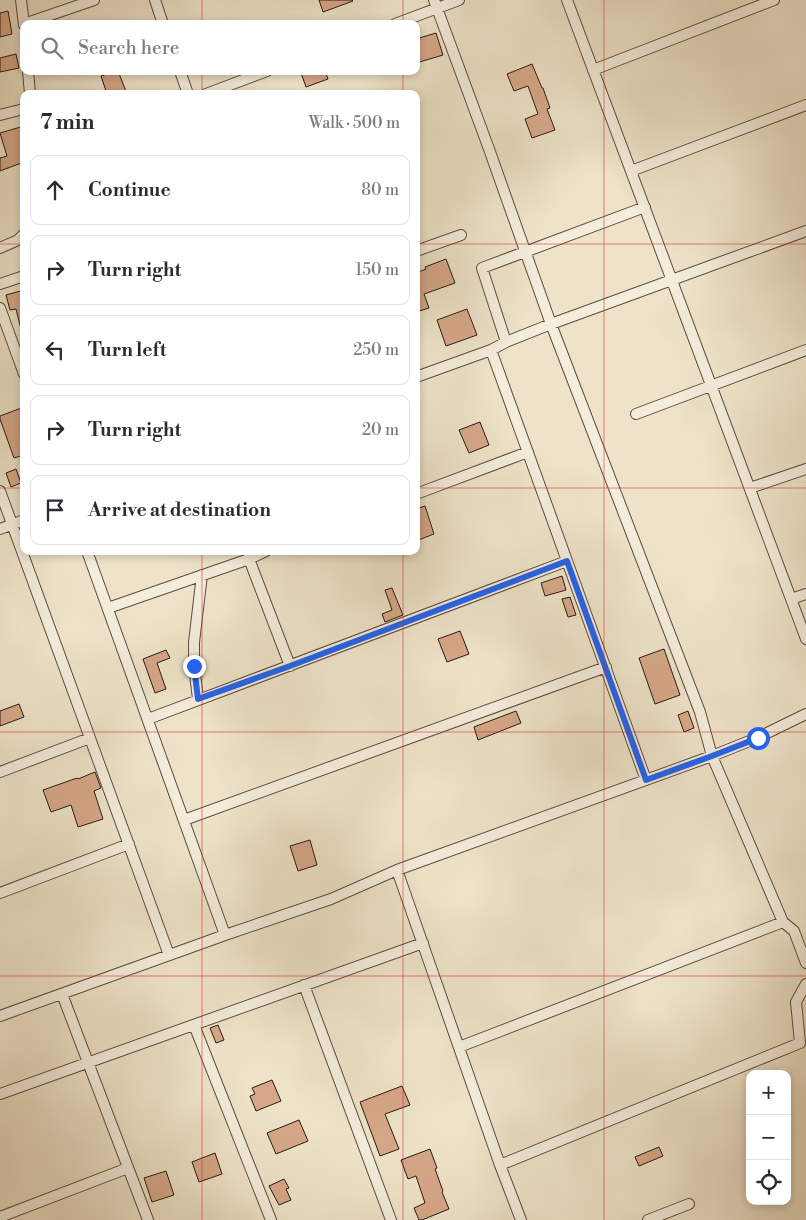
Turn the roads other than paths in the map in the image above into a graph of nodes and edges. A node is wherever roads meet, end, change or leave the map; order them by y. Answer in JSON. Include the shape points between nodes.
{"nodes":[{"id":1,"x":21,"y":0,"type":"edge"},
{"id":2,"x":94,"y":0,"type":"edge"},
{"id":3,"x":155,"y":0,"type":"edge"},
{"id":4,"x":460,"y":0,"type":"edge"},
{"id":5,"x":567,"y":0,"type":"edge"},
{"id":6,"x":774,"y":0,"type":"edge"},
{"id":7,"x":435,"y":4,"type":"edge"},
{"id":8,"x":24,"y":20,"type":"edge"},
{"id":9,"x":36,"y":20,"type":"edge"},
{"id":10,"x":162,"y":20,"type":"edge"},
{"id":11,"x":403,"y":20,"type":"edge"},
{"id":12,"x":593,"y":70,"type":"junction"},
{"id":13,"x":28,"y":75,"type":"edge"},
{"id":14,"x":181,"y":75,"type":"edge"},
{"id":15,"x":256,"y":75,"type":"edge"},
{"id":16,"x":30,"y":90,"type":"edge"},
{"id":17,"x":187,"y":90,"type":"edge"},
{"id":18,"x":217,"y":90,"type":"edge"},
{"id":19,"x":806,"y":105,"type":"edge"},
{"id":20,"x":20,"y":110,"type":"edge"},
{"id":21,"x":0,"y":115,"type":"edge"},
{"id":22,"x":631,"y":171,"type":"junction"},
{"id":23,"x":644,"y":207,"type":"junction"},
{"id":24,"x":806,"y":231,"type":"edge"},
{"id":25,"x":461,"y":235,"type":"dead end"},
{"id":26,"x":20,"y":238,"type":"edge"},
{"id":27,"x":0,"y":248,"type":"edge"},
{"id":28,"x":420,"y":250,"type":"edge"},
{"id":29,"x":526,"y":251,"type":"junction"},
{"id":30,"x":20,"y":277,"type":"edge"},
{"id":31,"x":672,"y":280,"type":"junction"},
{"id":32,"x":0,"y":284,"type":"edge"},
{"id":33,"x":0,"y":308,"type":"edge"},
{"id":34,"x":552,"y":324,"type":"junction"},
{"id":35,"x":506,"y":342,"type":"junction"},
{"id":36,"x":491,"y":350,"type":"junction"},
{"id":37,"x":806,"y":350,"type":"edge"},
{"id":38,"x":20,"y":363,"type":"edge"},
{"id":39,"x":420,"y":376,"type":"edge"},
{"id":40,"x":711,"y":385,"type":"junction"},
{"id":41,"x":636,"y":414,"type":"dead end"},
{"id":42,"x":528,"y":452,"type":"junction"},
{"id":43,"x":806,"y":468,"type":"edge"},
{"id":44,"x":750,"y":488,"type":"junction"},
{"id":45,"x":0,"y":491,"type":"edge"},
{"id":46,"x":420,"y":492,"type":"edge"},
{"id":47,"x":20,"y":522,"type":"edge"},
{"id":48,"x":12,"y":525,"type":"junction"},
{"id":49,"x":0,"y":529,"type":"edge"},
{"id":50,"x":20,"y":547,"type":"edge"},
{"id":51,"x":23,"y":555,"type":"edge"},
{"id":52,"x":88,"y":555,"type":"edge"},
{"id":53,"x":258,"y":555,"type":"edge"},
{"id":54,"x":249,"y":559,"type":"junction"},
{"id":55,"x":567,"y":561,"type":"junction"},
{"id":56,"x":202,"y":576,"type":"junction"},
{"id":57,"x":806,"y":594,"type":"edge"},
{"id":58,"x":791,"y":600,"type":"junction"},
{"id":59,"x":108,"y":608,"type":"junction"},
{"id":60,"x":806,"y":639,"type":"edge"},
{"id":61,"x":290,"y":666,"type":"junction"},
{"id":62,"x":606,"y":667,"type":"junction"},
{"id":63,"x":198,"y":699,"type":"junction"},
{"id":64,"x":806,"y":714,"type":"edge"},
{"id":65,"x":148,"y":719,"type":"junction"},
{"id":66,"x":90,"y":738,"type":"junction"},
{"id":67,"x":712,"y":756,"type":"junction"},
{"id":68,"x":0,"y":772,"type":"edge"},
{"id":69,"x":646,"y":780,"type":"junction"},
{"id":70,"x":184,"y":820,"type":"junction"},
{"id":71,"x":129,"y":844,"type":"junction"},
{"id":72,"x":397,"y":870,"type":"junction"},
{"id":73,"x":0,"y":893,"type":"edge"},
{"id":74,"x":782,"y":922,"type":"junction"},
{"id":75,"x":225,"y":935,"type":"junction"},
{"id":76,"x":423,"y":943,"type":"junction"},
{"id":77,"x":169,"y":955,"type":"junction"},
{"id":78,"x":806,"y":963,"type":"edge"},
{"id":79,"x":806,"y":984,"type":"edge"},
{"id":80,"x":304,"y":985,"type":"junction"},
{"id":81,"x":62,"y":994,"type":"junction"},
{"id":82,"x":0,"y":1016,"type":"edge"},
{"id":83,"x":194,"y":1025,"type":"junction"},
{"id":84,"x":459,"y":1047,"type":"junction"},
{"id":85,"x":88,"y":1063,"type":"junction"},
{"id":86,"x":0,"y":1094,"type":"edge"},
{"id":87,"x":500,"y":1165,"type":"junction"},
{"id":88,"x":128,"y":1168,"type":"junction"},
{"id":89,"x":689,"y":1204,"type":"dead end"},
{"id":90,"x":0,"y":1217,"type":"edge"},
{"id":91,"x":148,"y":1220,"type":"edge"},
{"id":92,"x":272,"y":1220,"type":"edge"},
{"id":93,"x":391,"y":1220,"type":"edge"},
{"id":94,"x":521,"y":1220,"type":"edge"},
{"id":95,"x":648,"y":1220,"type":"edge"}],
"edges":[{"from":1,"to":8,"type":"street"},
{"from":2,"to":9,"type":"street"},
{"from":3,"to":10,"type":"street"},
{"from":4,"to":7,"type":"street"},
{"from":5,"to":12,"type":"street"},
{"from":6,"to":12,"type":"street"},
{"from":7,"to":11,"type":"street"},
{"from":7,"to":29,"type":"street"},
{"from":12,"to":22,"type":"street"},
{"from":13,"to":16,"type":"street"},
{"from":14,"to":17,"type":"street"},
{"from":15,"to":18,"type":"street"},
{"from":19,"to":22,"type":"street"},
{"from":20,"to":21,"type":"street"},
{"from":22,"to":23,"type":"street"},
{"from":23,"to":29,"type":"street"},
{"from":23,"to":31,"type":"street"},
{"from":24,"to":31,"type":"street"},
{"from":25,"to":28,"type":"street"},
{"from":26,"to":27,"type":"street"},
{"from":29,"to":34,"type":"street"},
{"from":29,"to":35,"type":"street","via":[[482,268]]},
{"from":30,"to":32,"type":"street"},
{"from":31,"to":34,"type":"street"},
{"from":31,"to":40,"type":"street"},
{"from":33,"to":38,"type":"street"},
{"from":34,"to":35,"type":"street"},
{"from":34,"to":67,"type":"street","via":[[700,712]]},
{"from":35,"to":36,"type":"street"},
{"from":36,"to":39,"type":"street"},
{"from":36,"to":42,"type":"street"},
{"from":37,"to":40,"type":"street"},
{"from":40,"to":41,"type":"street"},
{"from":40,"to":44,"type":"street"},
{"from":42,"to":46,"type":"street"},
{"from":42,"to":55,"type":"street"},
{"from":43,"to":44,"type":"street"},
{"from":44,"to":58,"type":"street"},
{"from":45,"to":48,"type":"street"},
{"from":47,"to":48,"type":"street"},
{"from":48,"to":49,"type":"street"},
{"from":48,"to":50,"type":"street"},
{"from":51,"to":66,"type":"street"},
{"from":52,"to":59,"type":"street"},
{"from":53,"to":54,"type":"street"},
{"from":54,"to":56,"type":"street"},
{"from":54,"to":61,"type":"street"},
{"from":55,"to":61,"type":"street"},
{"from":55,"to":62,"type":"street"},
{"from":56,"to":59,"type":"street"},
{"from":56,"to":63,"type":"street","via":[[194,642]]},
{"from":57,"to":58,"type":"street"},
{"from":58,"to":60,"type":"street"},
{"from":59,"to":65,"type":"street"},
{"from":61,"to":63,"type":"street"},
{"from":62,"to":69,"type":"street"},
{"from":62,"to":70,"type":"street"},
{"from":63,"to":65,"type":"street"},
{"from":64,"to":67,"type":"street"},
{"from":65,"to":70,"type":"street"},
{"from":66,"to":68,"type":"street"},
{"from":66,"to":71,"type":"street"},
{"from":67,"to":69,"type":"street"},
{"from":67,"to":74,"type":"street"},
{"from":69,"to":72,"type":"street"},
{"from":70,"to":75,"type":"street"},
{"from":71,"to":73,"type":"street"},
{"from":71,"to":77,"type":"street"},
{"from":72,"to":75,"type":"street","via":[[331,899]]},
{"from":72,"to":76,"type":"street"},
{"from":74,"to":78,"type":"street","via":[[794,931]]},
{"from":74,"to":84,"type":"street"},
{"from":75,"to":77,"type":"street"},
{"from":76,"to":80,"type":"street"},
{"from":76,"to":84,"type":"street"},
{"from":77,"to":81,"type":"street"},
{"from":79,"to":87,"type":"street","via":[[796,1002],[800,1043]]},
{"from":80,"to":83,"type":"street"},
{"from":80,"to":93,"type":"street"},
{"from":81,"to":82,"type":"street"},
{"from":81,"to":85,"type":"street"},
{"from":83,"to":85,"type":"street"},
{"from":83,"to":92,"type":"street"},
{"from":84,"to":87,"type":"street"},
{"from":85,"to":86,"type":"street"},
{"from":85,"to":88,"type":"street"},
{"from":87,"to":94,"type":"street"},
{"from":88,"to":90,"type":"street"},
{"from":88,"to":91,"type":"street"},
{"from":89,"to":95,"type":"street"}]}
